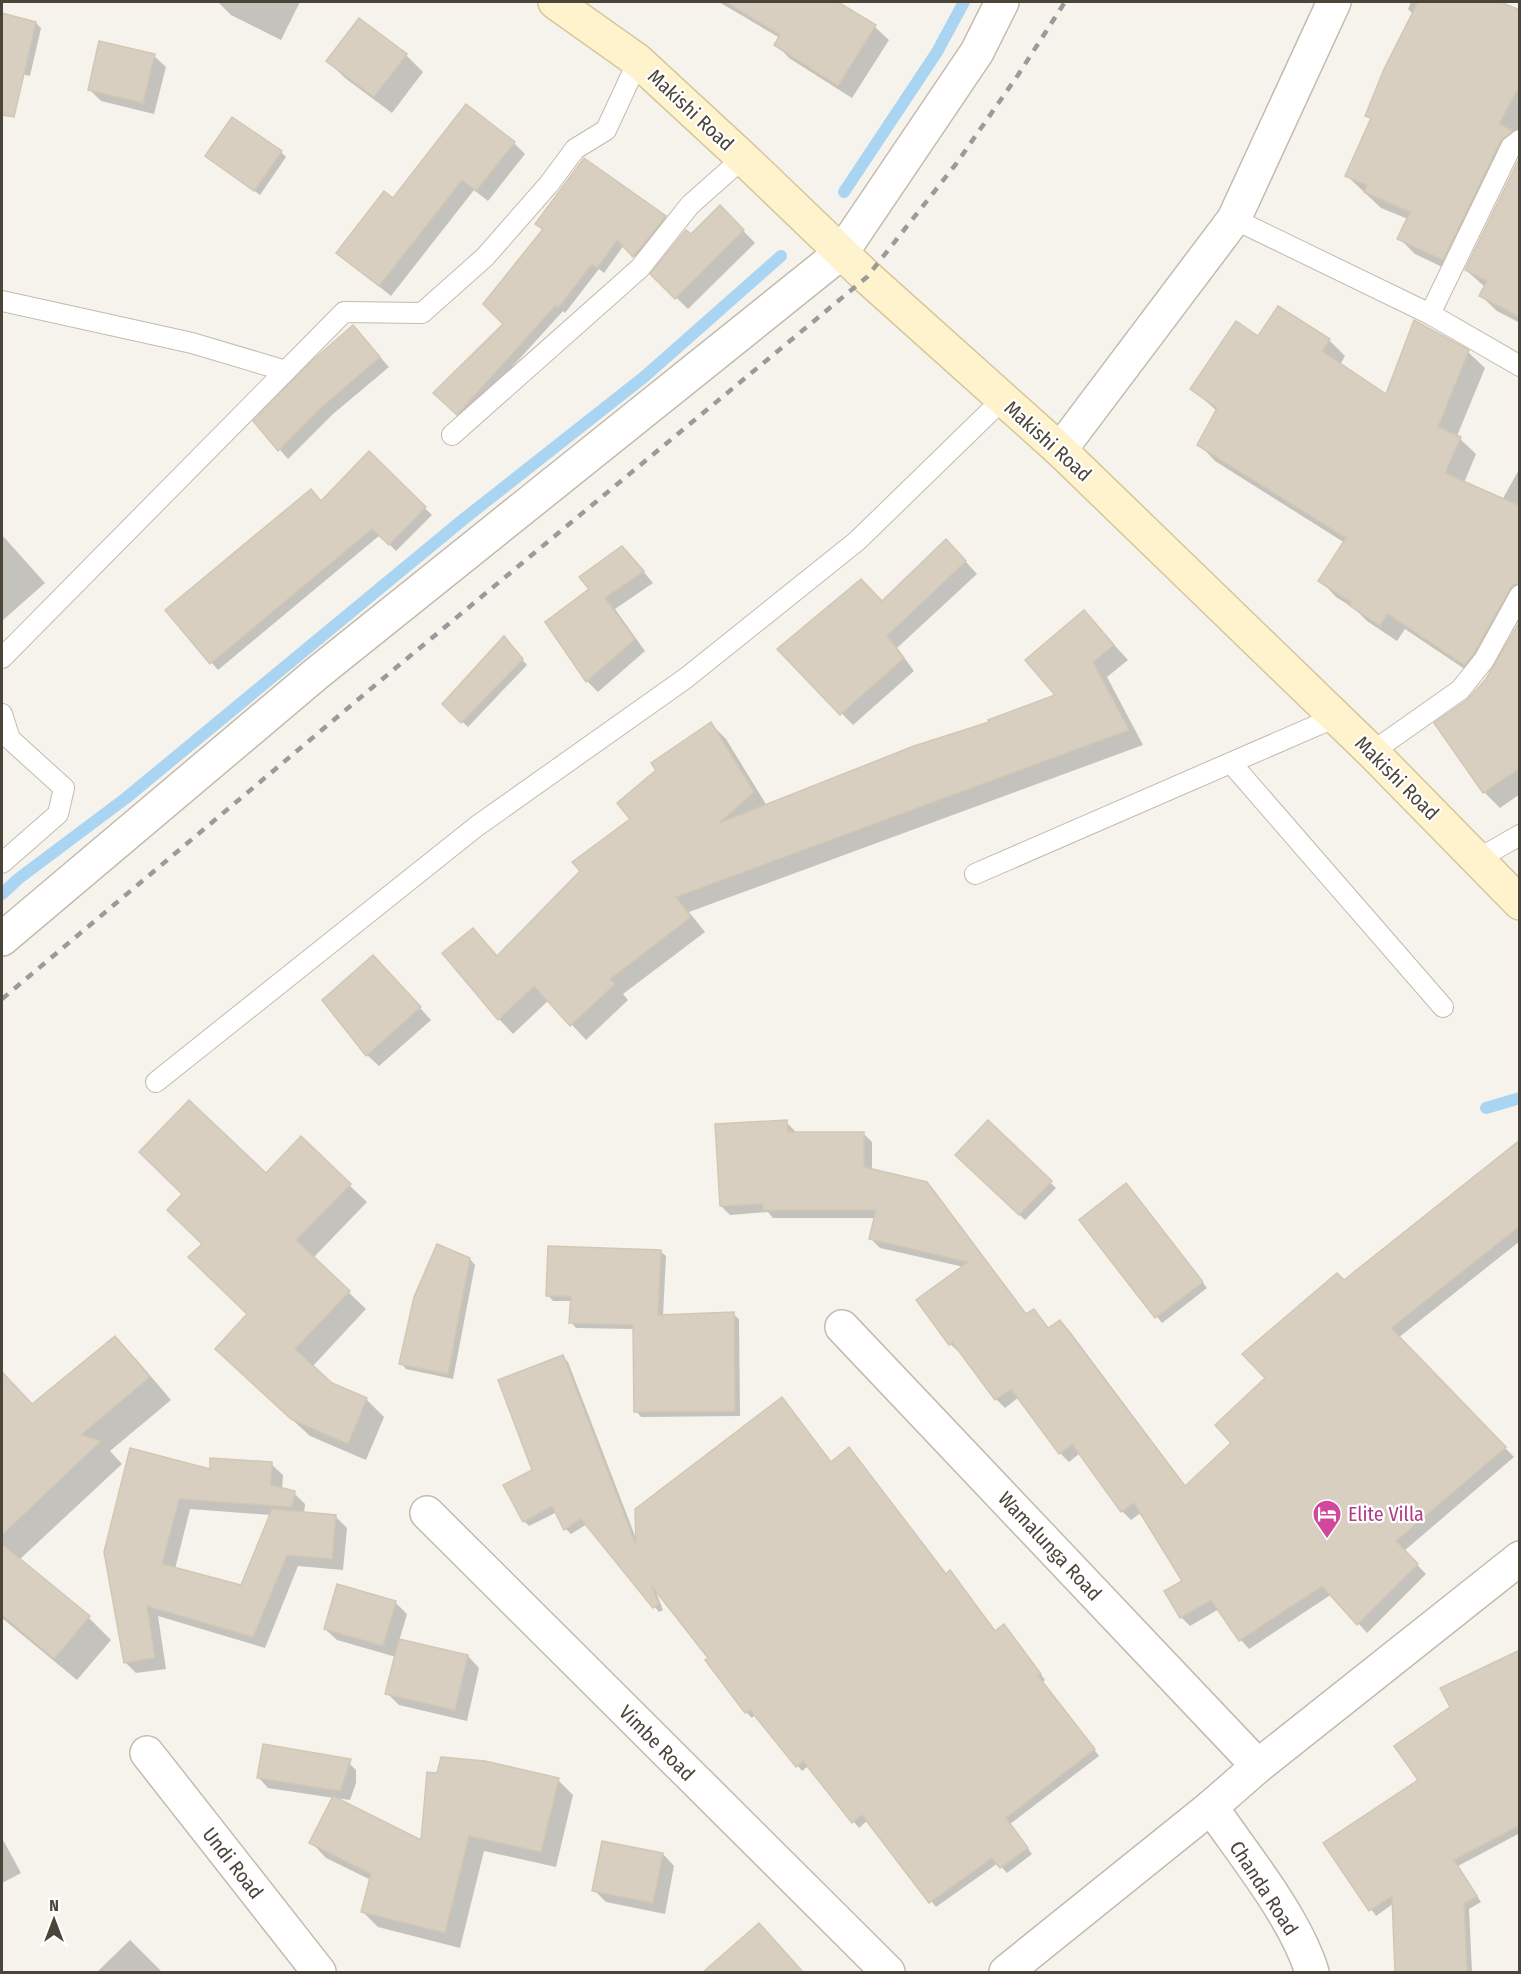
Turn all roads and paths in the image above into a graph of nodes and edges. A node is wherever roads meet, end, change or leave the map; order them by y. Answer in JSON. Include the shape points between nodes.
{"nodes":[{"id":1,"x":555,"y":2,"type":"edge"},
{"id":2,"x":1002,"y":2,"type":"edge"},
{"id":3,"x":1334,"y":2,"type":"edge"},
{"id":4,"x":638,"y":61,"type":"junction"},
{"id":5,"x":1520,"y":140,"type":"edge"},
{"id":6,"x":743,"y":158,"type":"junction"},
{"id":7,"x":1234,"y":219,"type":"junction"},
{"id":8,"x":842,"y":252,"type":"junction"},
{"id":9,"x":2,"y":301,"type":"edge"},
{"id":10,"x":1430,"y":314,"type":"junction"},
{"id":11,"x":1520,"y":366,"type":"edge"},
{"id":12,"x":286,"y":371,"type":"junction"},
{"id":13,"x":1003,"y":399,"type":"junction"},
{"id":14,"x":452,"y":435,"type":"dead end"},
{"id":15,"x":1060,"y":450,"type":"junction"},
{"id":16,"x":1520,"y":595,"type":"edge"},
{"id":17,"x":2,"y":658,"type":"edge"},
{"id":18,"x":2,"y":714,"type":"edge"},
{"id":19,"x":1336,"y":717,"type":"junction"},
{"id":20,"x":1372,"y":752,"type":"junction"},
{"id":21,"x":1231,"y":763,"type":"junction"},
{"id":22,"x":1520,"y":835,"type":"edge"},
{"id":23,"x":1478,"y":859,"type":"junction"},
{"id":24,"x":2,"y":863,"type":"edge"},
{"id":25,"x":975,"y":874,"type":"dead end"},
{"id":26,"x":1520,"y":903,"type":"edge"},
{"id":27,"x":2,"y":939,"type":"edge"},
{"id":28,"x":1443,"y":1007,"type":"dead end"},
{"id":29,"x":156,"y":1082,"type":"dead end"},
{"id":30,"x":842,"y":1327,"type":"dead end"},
{"id":31,"x":427,"y":1513,"type":"dead end"},
{"id":32,"x":1520,"y":1558,"type":"edge"},
{"id":33,"x":147,"y":1753,"type":"dead end"},
{"id":34,"x":1258,"y":1766,"type":"junction"},
{"id":35,"x":1211,"y":1807,"type":"junction"},
{"id":36,"x":320,"y":1972,"type":"edge"},
{"id":37,"x":888,"y":1972,"type":"edge"},
{"id":38,"x":1006,"y":1972,"type":"edge"},
{"id":39,"x":1312,"y":1972,"type":"edge"}],
"edges":[{"from":1,"to":4,"type":"main road","name":"Makishi Road"},
{"from":2,"to":8,"type":"street","via":[[977,52]]},
{"from":3,"to":7,"type":"street"},
{"from":4,"to":6,"type":"main road","name":"Makishi Road"},
{"from":4,"to":12,"type":"lane","via":[[606,130],[575,149],[485,257],[422,313],[344,312]]},
{"from":5,"to":10,"type":"lane","via":[[1511,147]]},
{"from":6,"to":8,"type":"main road","name":"Makishi Road"},
{"from":6,"to":14,"type":"lane","via":[[690,205],[640,268]]},
{"from":7,"to":10,"type":"lane"},
{"from":7,"to":15,"type":"street"},
{"from":8,"to":13,"type":"main road","name":"Makishi Road"},
{"from":8,"to":27,"type":"street","via":[[316,674]]},
{"from":9,"to":12,"type":"lane","via":[[192,344]]},
{"from":10,"to":11,"type":"lane"},
{"from":12,"to":17,"type":"lane"},
{"from":13,"to":15,"type":"main road","name":"Makishi Road"},
{"from":13,"to":29,"type":"lane","via":[[839,555],[686,678],[477,826]]},
{"from":15,"to":19,"type":"main road","name":"Makishi Road"},
{"from":16,"to":20,"type":"lane","via":[[1485,660],[1460,690]]},
{"from":18,"to":24,"type":"lane","via":[[10,739],[64,788],[57,814]]},
{"from":19,"to":20,"type":"main road","name":"Makishi Road"},
{"from":19,"to":21,"type":"lane"},
{"from":20,"to":23,"type":"main road","name":"Makishi Road"},
{"from":21,"to":25,"type":"lane"},
{"from":21,"to":28,"type":"lane"},
{"from":22,"to":23,"type":"lane"},
{"from":23,"to":26,"type":"main road","name":"Makishi Road"},
{"from":30,"to":34,"type":"street","name":"Wamalunga Road"},
{"from":31,"to":37,"type":"street","name":"Vimbe Road"},
{"from":32,"to":34,"type":"street"},
{"from":33,"to":36,"type":"street","name":"Undi Road"},
{"from":34,"to":35,"type":"street"},
{"from":35,"to":38,"type":"street"},
{"from":35,"to":39,"type":"street","name":"Chanda Road","via":[[1294,1931]]}]}
